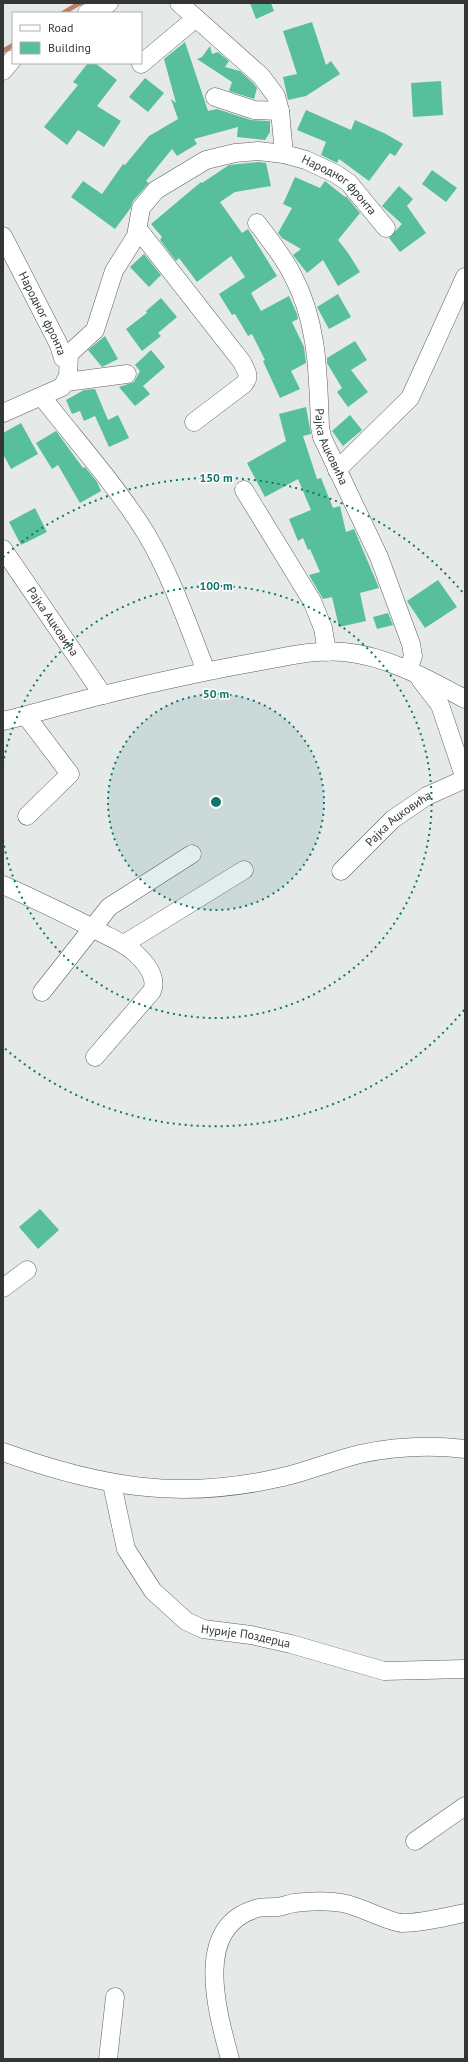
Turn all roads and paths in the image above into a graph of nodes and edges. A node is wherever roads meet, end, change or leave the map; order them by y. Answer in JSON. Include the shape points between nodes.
{"nodes":[{"id":1,"x":109,"y":3,"type":"edge"},
{"id":2,"x":179,"y":3,"type":"edge"},
{"id":3,"x":89,"y":12,"type":"edge"},
{"id":4,"x":196,"y":18,"type":"junction"},
{"id":5,"x":12,"y":60,"type":"edge"},
{"id":6,"x":142,"y":64,"type":"edge"},
{"id":7,"x":3,"y":71,"type":"edge"},
{"id":8,"x":215,"y":97,"type":"dead end"},
{"id":9,"x":280,"y":111,"type":"junction"},
{"id":10,"x":284,"y":154,"type":"junction"},
{"id":11,"x":257,"y":223,"type":"dead end"},
{"id":12,"x":386,"y":228,"type":"dead end"},
{"id":13,"x":138,"y":229,"type":"junction"},
{"id":14,"x":3,"y":236,"type":"edge"},
{"id":15,"x":465,"y":277,"type":"edge"},
{"id":16,"x":68,"y":360,"type":"junction"},
{"id":17,"x":127,"y":374,"type":"dead end"},
{"id":18,"x":66,"y":382,"type":"junction"},
{"id":19,"x":42,"y":397,"type":"junction"},
{"id":20,"x":3,"y":413,"type":"edge"},
{"id":21,"x":194,"y":422,"type":"dead end"},
{"id":22,"x":337,"y":470,"type":"junction"},
{"id":23,"x":244,"y":490,"type":"dead end"},
{"id":24,"x":3,"y":549,"type":"edge"},
{"id":25,"x":327,"y":652,"type":"junction"},
{"id":26,"x":206,"y":671,"type":"junction"},
{"id":27,"x":411,"y":671,"type":"junction"},
{"id":28,"x":103,"y":695,"type":"junction"},
{"id":29,"x":465,"y":699,"type":"edge"},
{"id":30,"x":26,"y":716,"type":"junction"},
{"id":31,"x":3,"y":721,"type":"edge"},
{"id":32,"x":465,"y":779,"type":"edge"},
{"id":33,"x":27,"y":816,"type":"dead end"},
{"id":34,"x":192,"y":854,"type":"dead end"},
{"id":35,"x":244,"y":870,"type":"dead end"},
{"id":36,"x":341,"y":871,"type":"dead end"},
{"id":37,"x":3,"y":886,"type":"edge"},
{"id":38,"x":92,"y":928,"type":"junction"},
{"id":39,"x":124,"y":944,"type":"junction"},
{"id":40,"x":42,"y":992,"type":"dead end"},
{"id":41,"x":95,"y":1057,"type":"dead end"},
{"id":42,"x":27,"y":1270,"type":"dead end"},
{"id":43,"x":3,"y":1288,"type":"edge"},
{"id":44,"x":465,"y":1449,"type":"edge"},
{"id":45,"x":3,"y":1452,"type":"edge"},
{"id":46,"x":112,"y":1484,"type":"junction"},
{"id":47,"x":465,"y":1669,"type":"edge"},
{"id":48,"x":465,"y":1806,"type":"edge"},
{"id":49,"x":415,"y":1841,"type":"dead end"},
{"id":50,"x":465,"y":1913,"type":"edge"},
{"id":51,"x":115,"y":1997,"type":"dead end"},
{"id":52,"x":108,"y":2059,"type":"edge"},
{"id":53,"x":230,"y":2059,"type":"edge"}],
"edges":[{"from":1,"to":3,"type":"street"},
{"from":2,"to":4,"type":"street","name":"Народног фронта"},
{"from":4,"to":6,"type":"street"},
{"from":4,"to":9,"type":"street","name":"Народног фронта","via":[[261,76],[276,96]]},
{"from":5,"to":7,"type":"street"},
{"from":8,"to":9,"type":"street","via":[[254,110]]},
{"from":9,"to":10,"type":"street","name":"Народног фронта"},
{"from":10,"to":12,"type":"street","name":"Народног фронта","via":[[319,166],[349,183]]},
{"from":10,"to":13,"type":"street","name":"Народног фронта","via":[[235,153],[206,160],[156,190],[141,208]]},
{"from":11,"to":22,"type":"street","name":"Рајка Ацковића","via":[[290,269],[308,311],[318,363],[320,427]]},
{"from":13,"to":16,"type":"street","name":"Народног фронта","via":[[114,271],[95,330],[73,350]]},
{"from":13,"to":21,"type":"street","via":[[242,362],[248,376],[244,384]]},
{"from":14,"to":16,"type":"street","name":"Народног фронта","via":[[60,345],[63,358]]},
{"from":15,"to":22,"type":"street","via":[[410,398]]},
{"from":16,"to":18,"type":"street"},
{"from":17,"to":18,"type":"street"},
{"from":18,"to":19,"type":"street","via":[[56,392]]},
{"from":19,"to":20,"type":"street"},
{"from":19,"to":26,"type":"street","via":[[129,508],[146,535],[170,581]]},
{"from":22,"to":27,"type":"street","name":"Рајка Ацковића","via":[[379,557],[409,637]]},
{"from":23,"to":25,"type":"street","via":[[312,601],[323,628]]},
{"from":24,"to":28,"type":"street","name":"Рајка Ацковића"},
{"from":25,"to":26,"type":"street"},
{"from":25,"to":27,"type":"street","via":[[367,656]]},
{"from":26,"to":28,"type":"street"},
{"from":27,"to":29,"type":"street"},
{"from":27,"to":32,"type":"street","name":"Рајка Ацковића","via":[[440,705]]},
{"from":28,"to":30,"type":"street"},
{"from":30,"to":31,"type":"street"},
{"from":30,"to":33,"type":"street","via":[[70,774]]},
{"from":32,"to":36,"type":"street","name":"Рајка Ацковића","via":[[427,796],[393,819]]},
{"from":34,"to":38,"type":"street","via":[[109,907]]},
{"from":35,"to":39,"type":"street"},
{"from":37,"to":38,"type":"street"},
{"from":38,"to":39,"type":"street"},
{"from":38,"to":40,"type":"street"},
{"from":39,"to":41,"type":"street","via":[[145,963],[151,973],[154,987]]},
{"from":42,"to":43,"type":"street"},
{"from":44,"to":46,"type":"street","via":[[427,1447],[373,1452],[277,1478],[230,1487],[186,1490]]},
{"from":45,"to":46,"type":"street"},
{"from":46,"to":47,"type":"street","name":"Нурије Поздерца","via":[[126,1548],[153,1591],[186,1621],[203,1629],[251,1635],[290,1644],[384,1671]]},
{"from":48,"to":49,"type":"street"},
{"from":50,"to":53,"type":"street","via":[[401,1923],[356,1906],[310,1902],[256,1908],[238,1916],[225,1931],[215,1963],[214,1992]]},
{"from":51,"to":52,"type":"street"}]}
